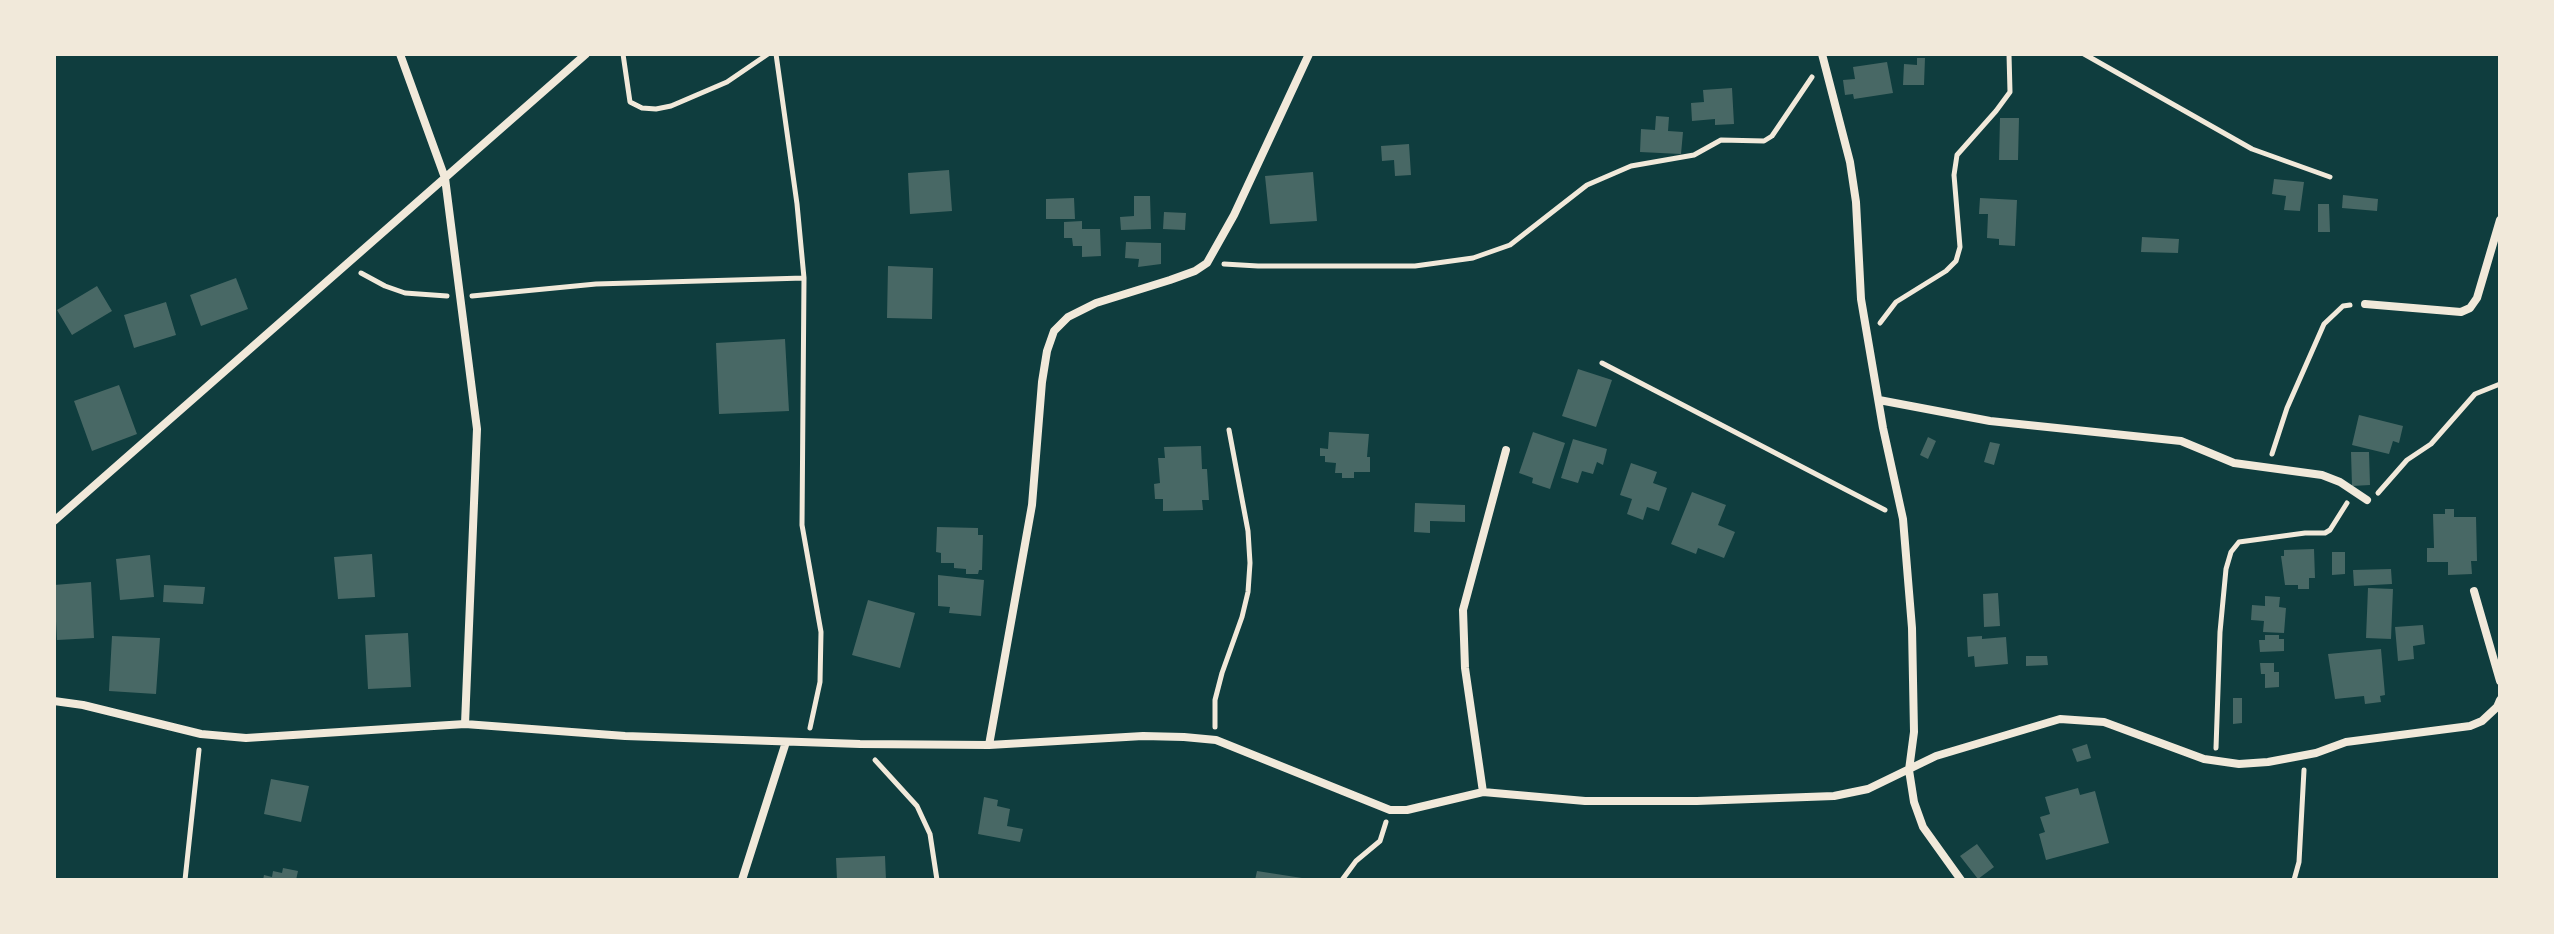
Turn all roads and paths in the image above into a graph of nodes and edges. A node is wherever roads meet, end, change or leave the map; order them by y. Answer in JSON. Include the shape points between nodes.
{"nodes":[{"id":1,"x":400,"y":54,"type":"edge"},
{"id":2,"x":586,"y":54,"type":"edge"},
{"id":3,"x":623,"y":54,"type":"edge"},
{"id":4,"x":768,"y":54,"type":"edge"},
{"id":5,"x":776,"y":54,"type":"edge"},
{"id":6,"x":1309,"y":54,"type":"edge"},
{"id":7,"x":2009,"y":54,"type":"edge"},
{"id":8,"x":2084,"y":54,"type":"edge"},
{"id":9,"x":1823,"y":57,"type":"edge"},
{"id":10,"x":2330,"y":177,"type":"dead end"},
{"id":11,"x":445,"y":178,"type":"junction"},
{"id":12,"x":2500,"y":220,"type":"edge"},
{"id":13,"x":1207,"y":263,"type":"junction"},
{"id":14,"x":346,"y":265,"type":"junction"},
{"id":15,"x":804,"y":278,"type":"junction"},
{"id":16,"x":462,"y":297,"type":"junction"},
{"id":17,"x":2365,"y":304,"type":"joint"},
{"id":18,"x":1868,"y":345,"type":"junction"},
{"id":19,"x":1602,"y":363,"type":"dead end"},
{"id":20,"x":2500,"y":384,"type":"edge"},
{"id":21,"x":1879,"y":400,"type":"junction"},
{"id":22,"x":1229,"y":430,"type":"dead end"},
{"id":23,"x":1506,"y":450,"type":"dead end"},
{"id":24,"x":2268,"y":467,"type":"junction"},
{"id":25,"x":2367,"y":500,"type":"junction"},
{"id":26,"x":1903,"y":519,"type":"junction"},
{"id":27,"x":54,"y":521,"type":"edge"},
{"id":28,"x":2474,"y":591,"type":"dead end"},
{"id":29,"x":2500,"y":681,"type":"edge"},
{"id":30,"x":2500,"y":700,"type":"edge"},
{"id":31,"x":54,"y":701,"type":"edge"},
{"id":32,"x":465,"y":724,"type":"junction"},
{"id":33,"x":201,"y":734,"type":"junction"},
{"id":34,"x":1216,"y":740,"type":"junction"},
{"id":35,"x":786,"y":742,"type":"junction"},
{"id":36,"x":809,"y":743,"type":"junction"},
{"id":37,"x":860,"y":744,"type":"junction"},
{"id":38,"x":989,"y":745,"type":"junction"},
{"id":39,"x":2316,"y":753,"type":"junction"},
{"id":40,"x":2215,"y":761,"type":"junction"},
{"id":41,"x":1909,"y":770,"type":"junction"},
{"id":42,"x":1483,"y":792,"type":"junction"},
{"id":43,"x":1390,"y":810,"type":"junction"},
{"id":44,"x":185,"y":880,"type":"edge"},
{"id":45,"x":742,"y":880,"type":"edge"},
{"id":46,"x":937,"y":880,"type":"edge"},
{"id":47,"x":1342,"y":880,"type":"edge"},
{"id":48,"x":1961,"y":880,"type":"edge"},
{"id":49,"x":2294,"y":880,"type":"edge"}],
"edges":[{"from":1,"to":11,"type":"street"},
{"from":2,"to":11,"type":"street"},
{"from":3,"to":4,"type":"path","via":[[630,102],[656,109],[727,82]]},
{"from":5,"to":15,"type":"path"},
{"from":6,"to":13,"type":"street"},
{"from":7,"to":18,"type":"path","via":[[2010,92],[1957,155],[1956,261],[1896,302]]},
{"from":8,"to":10,"type":"path","via":[[2252,149]]},
{"from":9,"to":13,"type":"path","via":[[1764,141],[1721,140],[1694,155],[1631,166],[1587,185],[1510,245],[1473,258],[1415,266]]},
{"from":9,"to":18,"type":"street","via":[[1850,162]]},
{"from":11,"to":14,"type":"street"},
{"from":11,"to":16,"type":"street"},
{"from":12,"to":17,"type":"street","via":[[2470,308],[2461,312]]},
{"from":13,"to":38,"type":"street","via":[[1096,303],[1054,331],[1042,382],[1032,505]]},
{"from":14,"to":16,"type":"path","via":[[405,293]]},
{"from":14,"to":27,"type":"street"},
{"from":15,"to":16,"type":"path","via":[[596,284]]},
{"from":15,"to":36,"type":"path","via":[[802,525],[821,632],[820,682]]},
{"from":16,"to":32,"type":"street","via":[[477,429]]},
{"from":17,"to":24,"type":"path","via":[[2343,306],[2324,324]]},
{"from":18,"to":21,"type":"street"},
{"from":19,"to":26,"type":"path"},
{"from":20,"to":25,"type":"path","via":[[2475,394],[2431,444]]},
{"from":21,"to":24,"type":"street","via":[[1990,421],[2181,441],[2234,463]]},
{"from":21,"to":26,"type":"street"},
{"from":22,"to":34,"type":"path","via":[[1250,563],[1248,592],[1215,700]]},
{"from":23,"to":42,"type":"street","via":[[1463,610],[1465,668]]},
{"from":24,"to":25,"type":"street","via":[[2322,475]]},
{"from":25,"to":40,"type":"path","via":[[2345,504],[2325,533],[2239,542],[2231,552],[2220,632]]},
{"from":26,"to":41,"type":"street","via":[[1912,628],[1914,732]]},
{"from":28,"to":29,"type":"street"},
{"from":30,"to":39,"type":"street","via":[[2482,721],[2470,726],[2360,740]]},
{"from":31,"to":33,"type":"street"},
{"from":32,"to":33,"type":"street","via":[[246,738]]},
{"from":32,"to":35,"type":"street"},
{"from":33,"to":44,"type":"path"},
{"from":34,"to":38,"type":"street","via":[[1143,736]]},
{"from":34,"to":43,"type":"street"},
{"from":35,"to":36,"type":"street"},
{"from":35,"to":45,"type":"street"},
{"from":36,"to":37,"type":"street"},
{"from":37,"to":38,"type":"street"},
{"from":37,"to":46,"type":"path","via":[[917,806],[930,834]]},
{"from":39,"to":40,"type":"street","via":[[2268,762]]},
{"from":39,"to":49,"type":"path","via":[[2303,776]]},
{"from":40,"to":41,"type":"street","via":[[2104,722],[2060,719],[1936,756]]},
{"from":41,"to":42,"type":"street","via":[[1868,789],[1834,796],[1585,801]]},
{"from":41,"to":48,"type":"street","via":[[1923,827]]},
{"from":42,"to":43,"type":"street"},
{"from":43,"to":47,"type":"path","via":[[1380,841]]}]}
